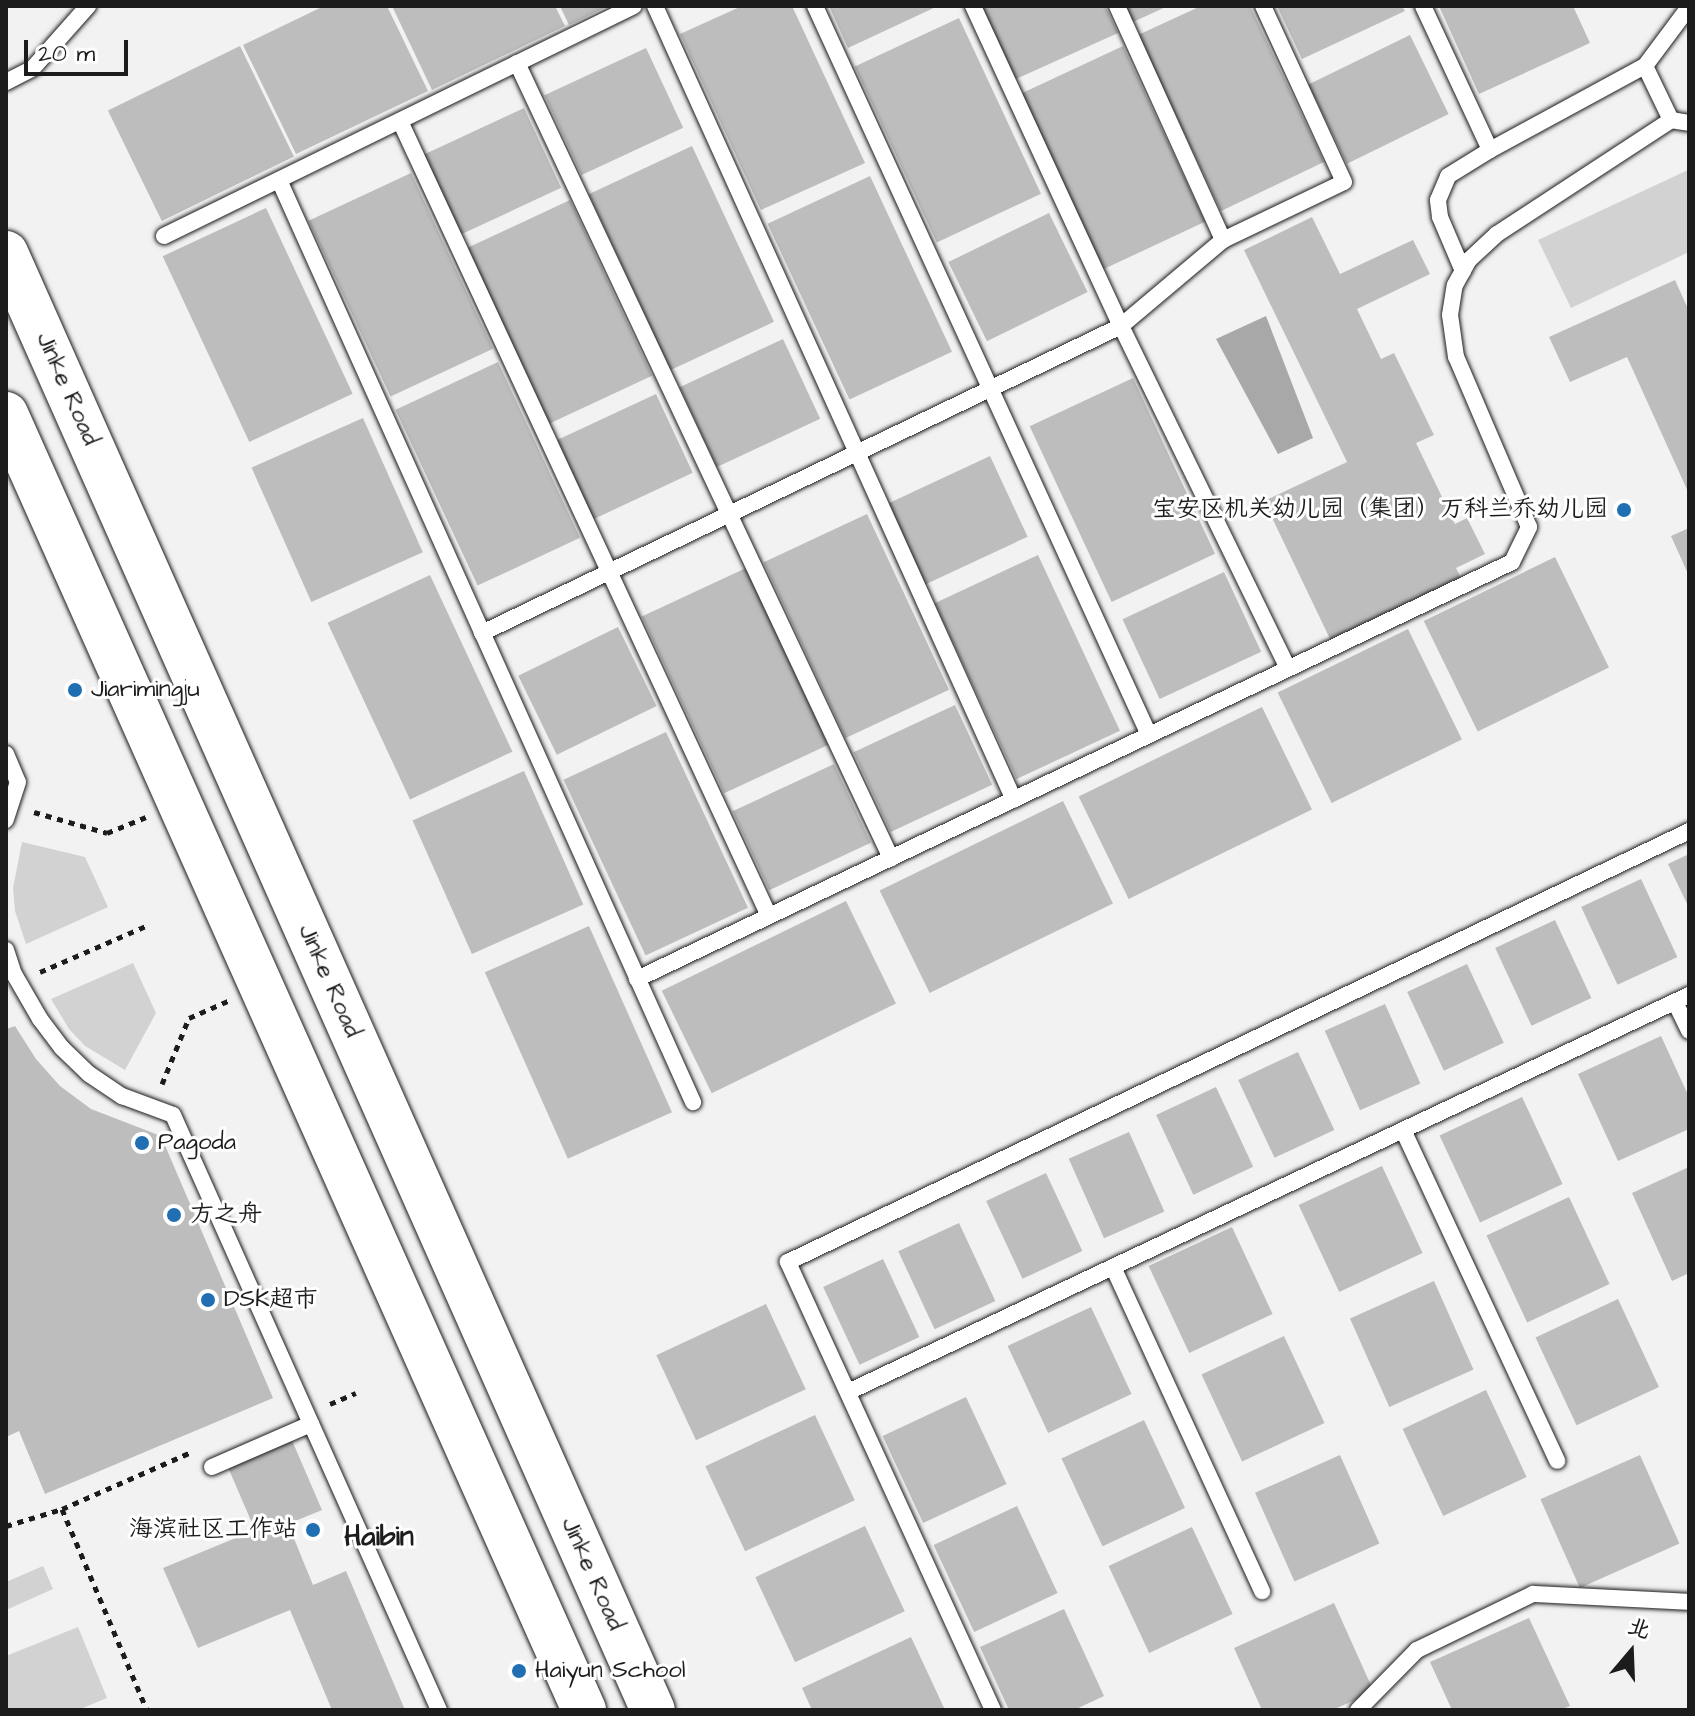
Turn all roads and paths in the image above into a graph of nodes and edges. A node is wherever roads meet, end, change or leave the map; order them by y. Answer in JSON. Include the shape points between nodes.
{"nodes":[{"id":1,"x":88,"y":6,"type":"edge"},
{"id":2,"x":634,"y":6,"type":"edge"},
{"id":3,"x":655,"y":6,"type":"edge"},
{"id":4,"x":815,"y":6,"type":"edge"},
{"id":5,"x":973,"y":6,"type":"edge"},
{"id":6,"x":1117,"y":6,"type":"edge"},
{"id":7,"x":1263,"y":6,"type":"edge"},
{"id":8,"x":1423,"y":6,"type":"edge"},
{"id":9,"x":1689,"y":7,"type":"edge"},
{"id":10,"x":517,"y":63,"type":"junction"},
{"id":11,"x":1645,"y":66,"type":"junction"},
{"id":12,"x":6,"y":82,"type":"edge"},
{"id":13,"x":1671,"y":120,"type":"junction"},
{"id":14,"x":400,"y":121,"type":"junction"},
{"id":15,"x":1689,"y":123,"type":"edge"},
{"id":16,"x":1490,"y":150,"type":"junction"},
{"id":17,"x":279,"y":180,"type":"junction"},
{"id":18,"x":164,"y":236,"type":"dead end"},
{"id":19,"x":1223,"y":240,"type":"junction"},
{"id":20,"x":6,"y":253,"type":"edge"},
{"id":21,"x":1463,"y":271,"type":"junction"},
{"id":22,"x":1121,"y":326,"type":"junction"},
{"id":23,"x":990,"y":389,"type":"junction"},
{"id":24,"x":6,"y":414,"type":"edge"},
{"id":25,"x":857,"y":453,"type":"junction"},
{"id":26,"x":728,"y":515,"type":"junction"},
{"id":27,"x":609,"y":572,"type":"junction"},
{"id":28,"x":482,"y":633,"type":"junction"},
{"id":29,"x":1288,"y":669,"type":"junction"},
{"id":30,"x":1149,"y":735,"type":"junction"},
{"id":31,"x":6,"y":754,"type":"edge"},
{"id":32,"x":1014,"y":800,"type":"junction"},
{"id":33,"x":8,"y":812,"type":"edge"},
{"id":34,"x":1689,"y":831,"type":"edge"},
{"id":35,"x":107,"y":833,"type":"dead end"},
{"id":36,"x":891,"y":858,"type":"junction"},
{"id":37,"x":294,"y":901,"type":"junction"},
{"id":38,"x":769,"y":916,"type":"junction"},
{"id":39,"x":148,"y":925,"type":"dead end"},
{"id":40,"x":234,"y":926,"type":"junction"},
{"id":41,"x":6,"y":950,"type":"edge"},
{"id":42,"x":637,"y":979,"type":"junction"},
{"id":43,"x":19,"y":981,"type":"junction"},
{"id":44,"x":1682,"y":998,"type":"edge"},
{"id":45,"x":189,"y":1018,"type":"dead end"},
{"id":46,"x":1689,"y":1031,"type":"edge"},
{"id":47,"x":693,"y":1102,"type":"dead end"},
{"id":48,"x":152,"y":1108,"type":"junction"},
{"id":49,"x":1403,"y":1130,"type":"junction"},
{"id":50,"x":1113,"y":1267,"type":"junction"},
{"id":51,"x":848,"y":1392,"type":"junction"},
{"id":52,"x":311,"y":1424,"type":"junction"},
{"id":53,"x":204,"y":1446,"type":"dead end"},
{"id":54,"x":1557,"y":1461,"type":"dead end"},
{"id":55,"x":212,"y":1467,"type":"dead end"},
{"id":56,"x":62,"y":1509,"type":"junction"},
{"id":57,"x":6,"y":1526,"type":"edge"},
{"id":58,"x":1262,"y":1591,"type":"dead end"},
{"id":59,"x":1689,"y":1602,"type":"edge"},
{"id":60,"x":147,"y":1710,"type":"edge"},
{"id":61,"x":439,"y":1710,"type":"edge"},
{"id":62,"x":584,"y":1710,"type":"edge"},
{"id":63,"x":653,"y":1710,"type":"edge"},
{"id":64,"x":993,"y":1710,"type":"edge"},
{"id":65,"x":1358,"y":1710,"type":"edge"}],
"edges":[{"from":1,"to":12,"type":"lane","via":[[33,68]]},
{"from":2,"to":10,"type":"lane"},
{"from":3,"to":25,"type":"lane"},
{"from":4,"to":23,"type":"lane"},
{"from":5,"to":22,"type":"lane"},
{"from":6,"to":19,"type":"lane"},
{"from":7,"to":19,"type":"lane","via":[[1344,182]]},
{"from":8,"to":16,"type":"lane"},
{"from":9,"to":11,"type":"lane"},
{"from":10,"to":14,"type":"lane"},
{"from":10,"to":26,"type":"lane"},
{"from":11,"to":13,"type":"lane"},
{"from":11,"to":16,"type":"lane"},
{"from":13,"to":15,"type":"lane"},
{"from":13,"to":21,"type":"lane","via":[[1497,234]]},
{"from":14,"to":17,"type":"lane"},
{"from":14,"to":27,"type":"lane"},
{"from":16,"to":21,"type":"lane","via":[[1448,176],[1441,187],[1440,217]]},
{"from":17,"to":18,"type":"lane"},
{"from":17,"to":28,"type":"lane"},
{"from":19,"to":22,"type":"lane"},
{"from":20,"to":37,"type":"main road","name":"Jinke Road"},
{"from":21,"to":29,"type":"lane","via":[[1450,315],[1456,357],[1529,527],[1512,562]]},
{"from":22,"to":23,"type":"lane"},
{"from":22,"to":29,"type":"lane"},
{"from":23,"to":25,"type":"lane"},
{"from":23,"to":30,"type":"lane"},
{"from":24,"to":40,"type":"main road"},
{"from":25,"to":26,"type":"lane"},
{"from":25,"to":32,"type":"lane"},
{"from":26,"to":27,"type":"lane"},
{"from":26,"to":36,"type":"lane"},
{"from":27,"to":28,"type":"lane"},
{"from":27,"to":38,"type":"lane"},
{"from":28,"to":42,"type":"lane"},
{"from":29,"to":30,"type":"lane"},
{"from":30,"to":32,"type":"lane"},
{"from":31,"to":33,"type":"lane","via":[[18,782]]},
{"from":32,"to":36,"type":"lane"},
{"from":33,"to":35,"type":"path"},
{"from":34,"to":51,"type":"lane","via":[[788,1262]]},
{"from":36,"to":38,"type":"lane"},
{"from":37,"to":40,"type":"main road","via":[[272,882],[250,883],[232,906]]},
{"from":37,"to":63,"type":"main road","name":"Jinke Road"},
{"from":38,"to":42,"type":"lane"},
{"from":39,"to":43,"type":"path"},
{"from":40,"to":62,"type":"main road"},
{"from":41,"to":43,"type":"lane"},
{"from":42,"to":47,"type":"lane"},
{"from":43,"to":48,"type":"lane","via":[[40,1019],[89,1074]]},
{"from":44,"to":46,"type":"lane"},
{"from":44,"to":49,"type":"lane"},
{"from":45,"to":48,"type":"path"},
{"from":48,"to":52,"type":"lane","via":[[173,1115]]},
{"from":49,"to":50,"type":"lane"},
{"from":49,"to":54,"type":"lane"},
{"from":50,"to":51,"type":"lane"},
{"from":50,"to":58,"type":"lane"},
{"from":51,"to":64,"type":"lane"},
{"from":52,"to":55,"type":"lane"},
{"from":52,"to":61,"type":"lane"},
{"from":53,"to":56,"type":"path"},
{"from":56,"to":57,"type":"path"},
{"from":56,"to":60,"type":"path"},
{"from":59,"to":65,"type":"lane","via":[[1533,1594],[1417,1650]]}]}
